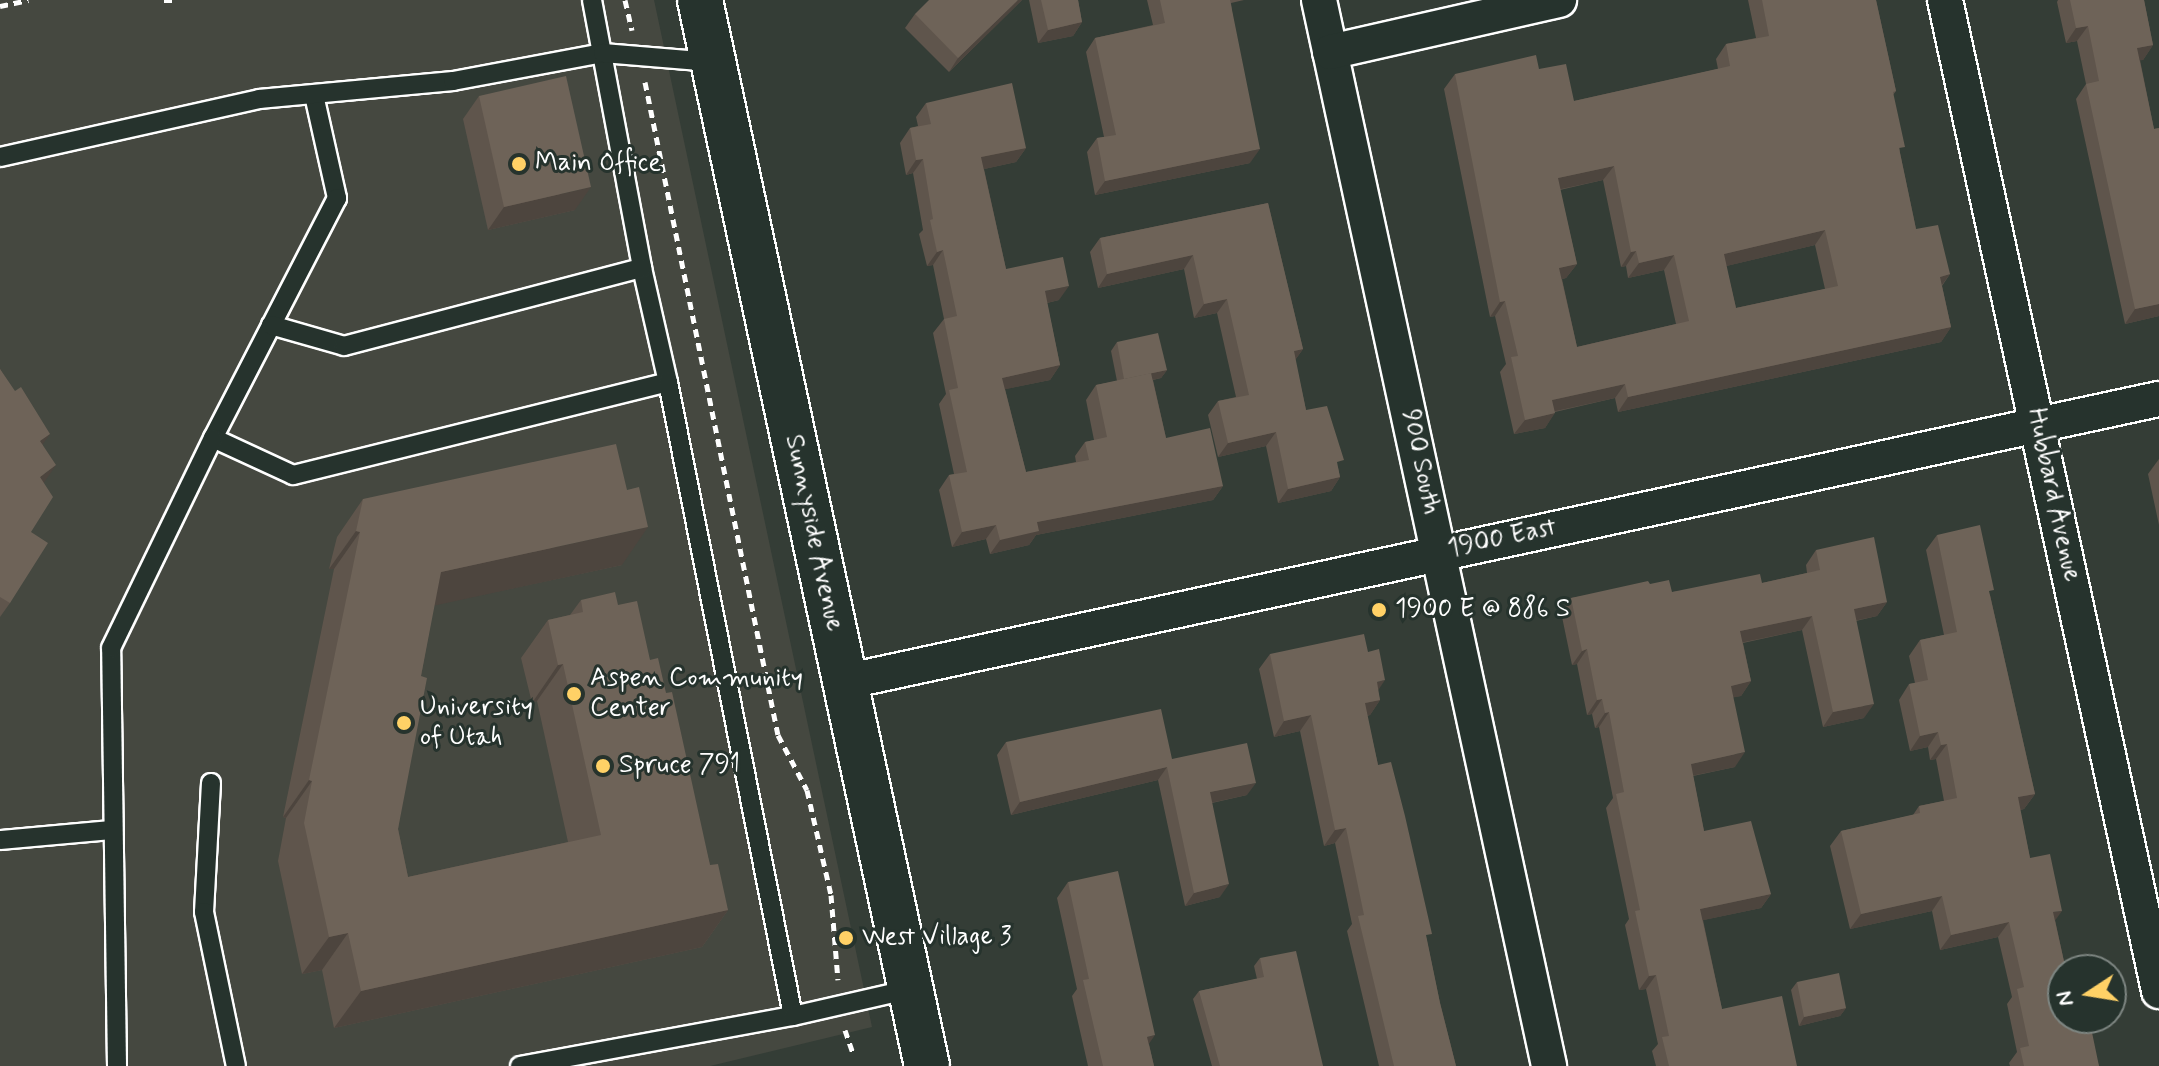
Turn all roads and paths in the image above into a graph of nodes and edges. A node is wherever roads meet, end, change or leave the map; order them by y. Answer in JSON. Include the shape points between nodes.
{"nodes":[{"id":1,"x":28,"y":0,"type":"edge"},
{"id":2,"x":164,"y":0,"type":"edge"},
{"id":3,"x":174,"y":0,"type":"edge"},
{"id":4,"x":592,"y":0,"type":"edge"},
{"id":5,"x":625,"y":0,"type":"edge"},
{"id":6,"x":700,"y":0,"type":"edge"},
{"id":7,"x":1319,"y":0,"type":"edge"},
{"id":8,"x":1559,"y":0,"type":"edge"},
{"id":9,"x":1945,"y":0,"type":"edge"},
{"id":10,"x":0,"y":6,"type":"edge"},
{"id":11,"x":631,"y":28,"type":"dead end"},
{"id":12,"x":1330,"y":52,"type":"junction"},
{"id":13,"x":603,"y":53,"type":"junction"},
{"id":14,"x":712,"y":62,"type":"junction"},
{"id":15,"x":645,"y":88,"type":"dead end"},
{"id":16,"x":314,"y":95,"type":"junction"},
{"id":17,"x":0,"y":157,"type":"edge"},
{"id":18,"x":642,"y":268,"type":"junction"},
{"id":19,"x":271,"y":325,"type":"junction"},
{"id":20,"x":668,"y":382,"type":"junction"},
{"id":21,"x":2159,"y":399,"type":"edge"},
{"id":22,"x":2038,"y":424,"type":"junction"},
{"id":23,"x":213,"y":438,"type":"junction"},
{"id":24,"x":1440,"y":552,"type":"junction"},
{"id":25,"x":844,"y":682,"type":"junction"},
{"id":26,"x":211,"y":783,"type":"dead end"},
{"id":27,"x":111,"y":830,"type":"junction"},
{"id":28,"x":0,"y":840,"type":"edge"},
{"id":29,"x":835,"y":962,"type":"dead end"},
{"id":30,"x":911,"y":989,"type":"junction"},
{"id":31,"x":2159,"y":991,"type":"edge"},
{"id":32,"x":793,"y":1016,"type":"junction"},
{"id":33,"x":846,"y":1033,"type":"dead end"},
{"id":34,"x":853,"y":1053,"type":"dead end"},
{"id":35,"x":117,"y":1066,"type":"edge"},
{"id":36,"x":236,"y":1066,"type":"edge"},
{"id":37,"x":520,"y":1066,"type":"edge"},
{"id":38,"x":927,"y":1066,"type":"edge"},
{"id":39,"x":1549,"y":1066,"type":"edge"}],
"edges":[{"from":1,"to":10,"type":"path"},
{"from":2,"to":3,"type":"path"},
{"from":4,"to":13,"type":"lane"},
{"from":5,"to":11,"type":"path"},
{"from":6,"to":14,"type":"main road","name":"Sunnyside Avenue"},
{"from":7,"to":12,"type":"street","name":"900 South"},
{"from":8,"to":12,"type":"street"},
{"from":9,"to":22,"type":"street","name":"Hubbard Avenue"},
{"from":12,"to":24,"type":"street","name":"900 South"},
{"from":13,"to":14,"type":"lane"},
{"from":13,"to":16,"type":"lane","via":[[453,81]]},
{"from":13,"to":18,"type":"lane"},
{"from":14,"to":25,"type":"main road","name":"Sunnyside Avenue"},
{"from":15,"to":29,"type":"path","via":[[778,735],[807,790],[831,895]]},
{"from":16,"to":17,"type":"lane","via":[[259,99]]},
{"from":16,"to":19,"type":"lane","via":[[337,198]]},
{"from":18,"to":19,"type":"lane","via":[[344,346]]},
{"from":18,"to":20,"type":"lane"},
{"from":19,"to":23,"type":"lane"},
{"from":20,"to":23,"type":"lane","via":[[293,475]]},
{"from":20,"to":32,"type":"lane"},
{"from":21,"to":22,"type":"street","name":"1900 East"},
{"from":22,"to":24,"type":"street","name":"1900 East"},
{"from":22,"to":31,"type":"street","name":"Hubbard Avenue"},
{"from":23,"to":27,"type":"lane","via":[[111,648]]},
{"from":24,"to":25,"type":"street","name":"1900 East"},
{"from":24,"to":39,"type":"street","name":"900 South"},
{"from":25,"to":30,"type":"main road","name":"Sunnyside Avenue"},
{"from":26,"to":36,"type":"lane","via":[[204,912]]},
{"from":27,"to":28,"type":"lane"},
{"from":27,"to":35,"type":"lane"},
{"from":30,"to":32,"type":"lane"},
{"from":30,"to":38,"type":"main road","name":"Sunnyside Avenue"},
{"from":32,"to":37,"type":"lane"},
{"from":33,"to":34,"type":"path"}]}
